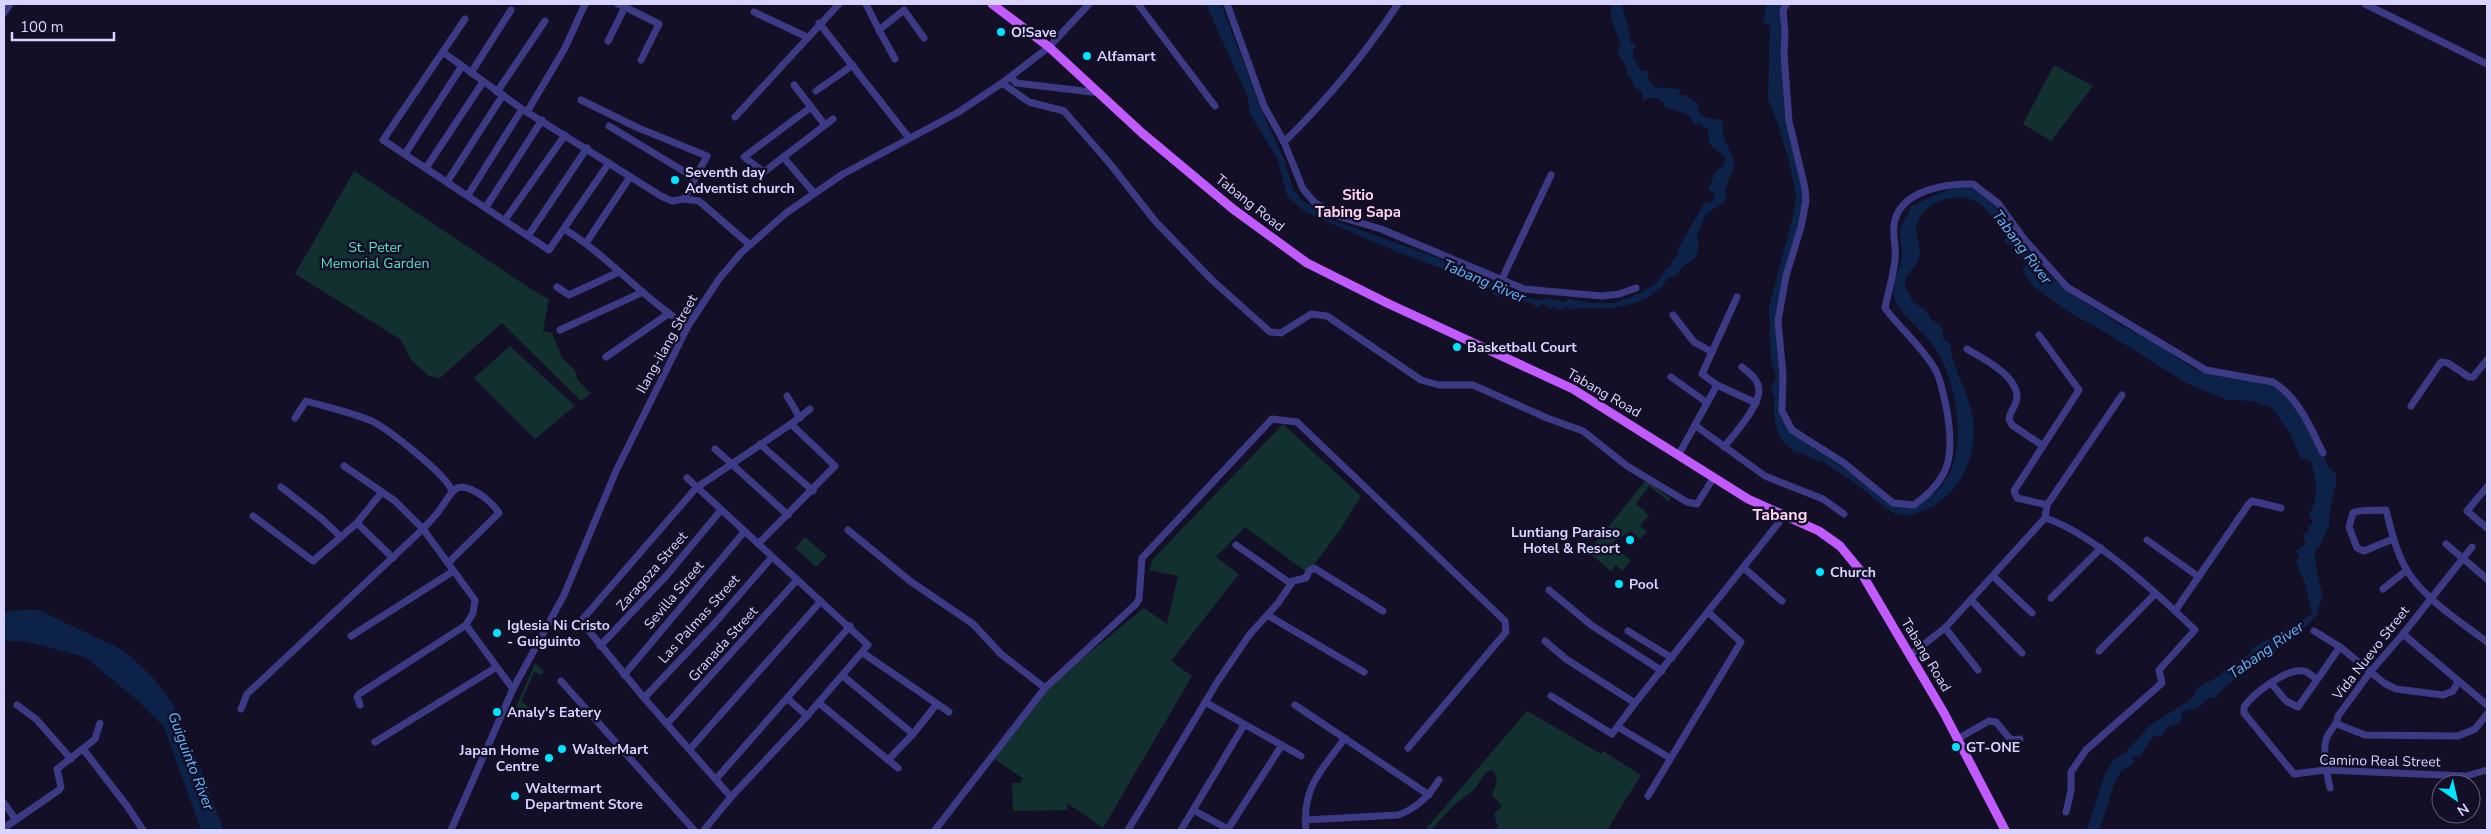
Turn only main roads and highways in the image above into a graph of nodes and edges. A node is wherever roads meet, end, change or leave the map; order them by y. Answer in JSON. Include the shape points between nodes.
{"nodes":[{"id":1,"x":992,"y":4,"type":"edge"},
{"id":2,"x":2005,"y":830,"type":"edge"}],
"edges":[{"from":1,"to":2,"type":"main road","name":"Tabang Road","via":[[1049,47],[1142,133],[1233,209],[1307,262],[1387,303],[1573,389],[1748,499],[1819,531],[1840,546],[1859,569],[1959,738]]}]}
